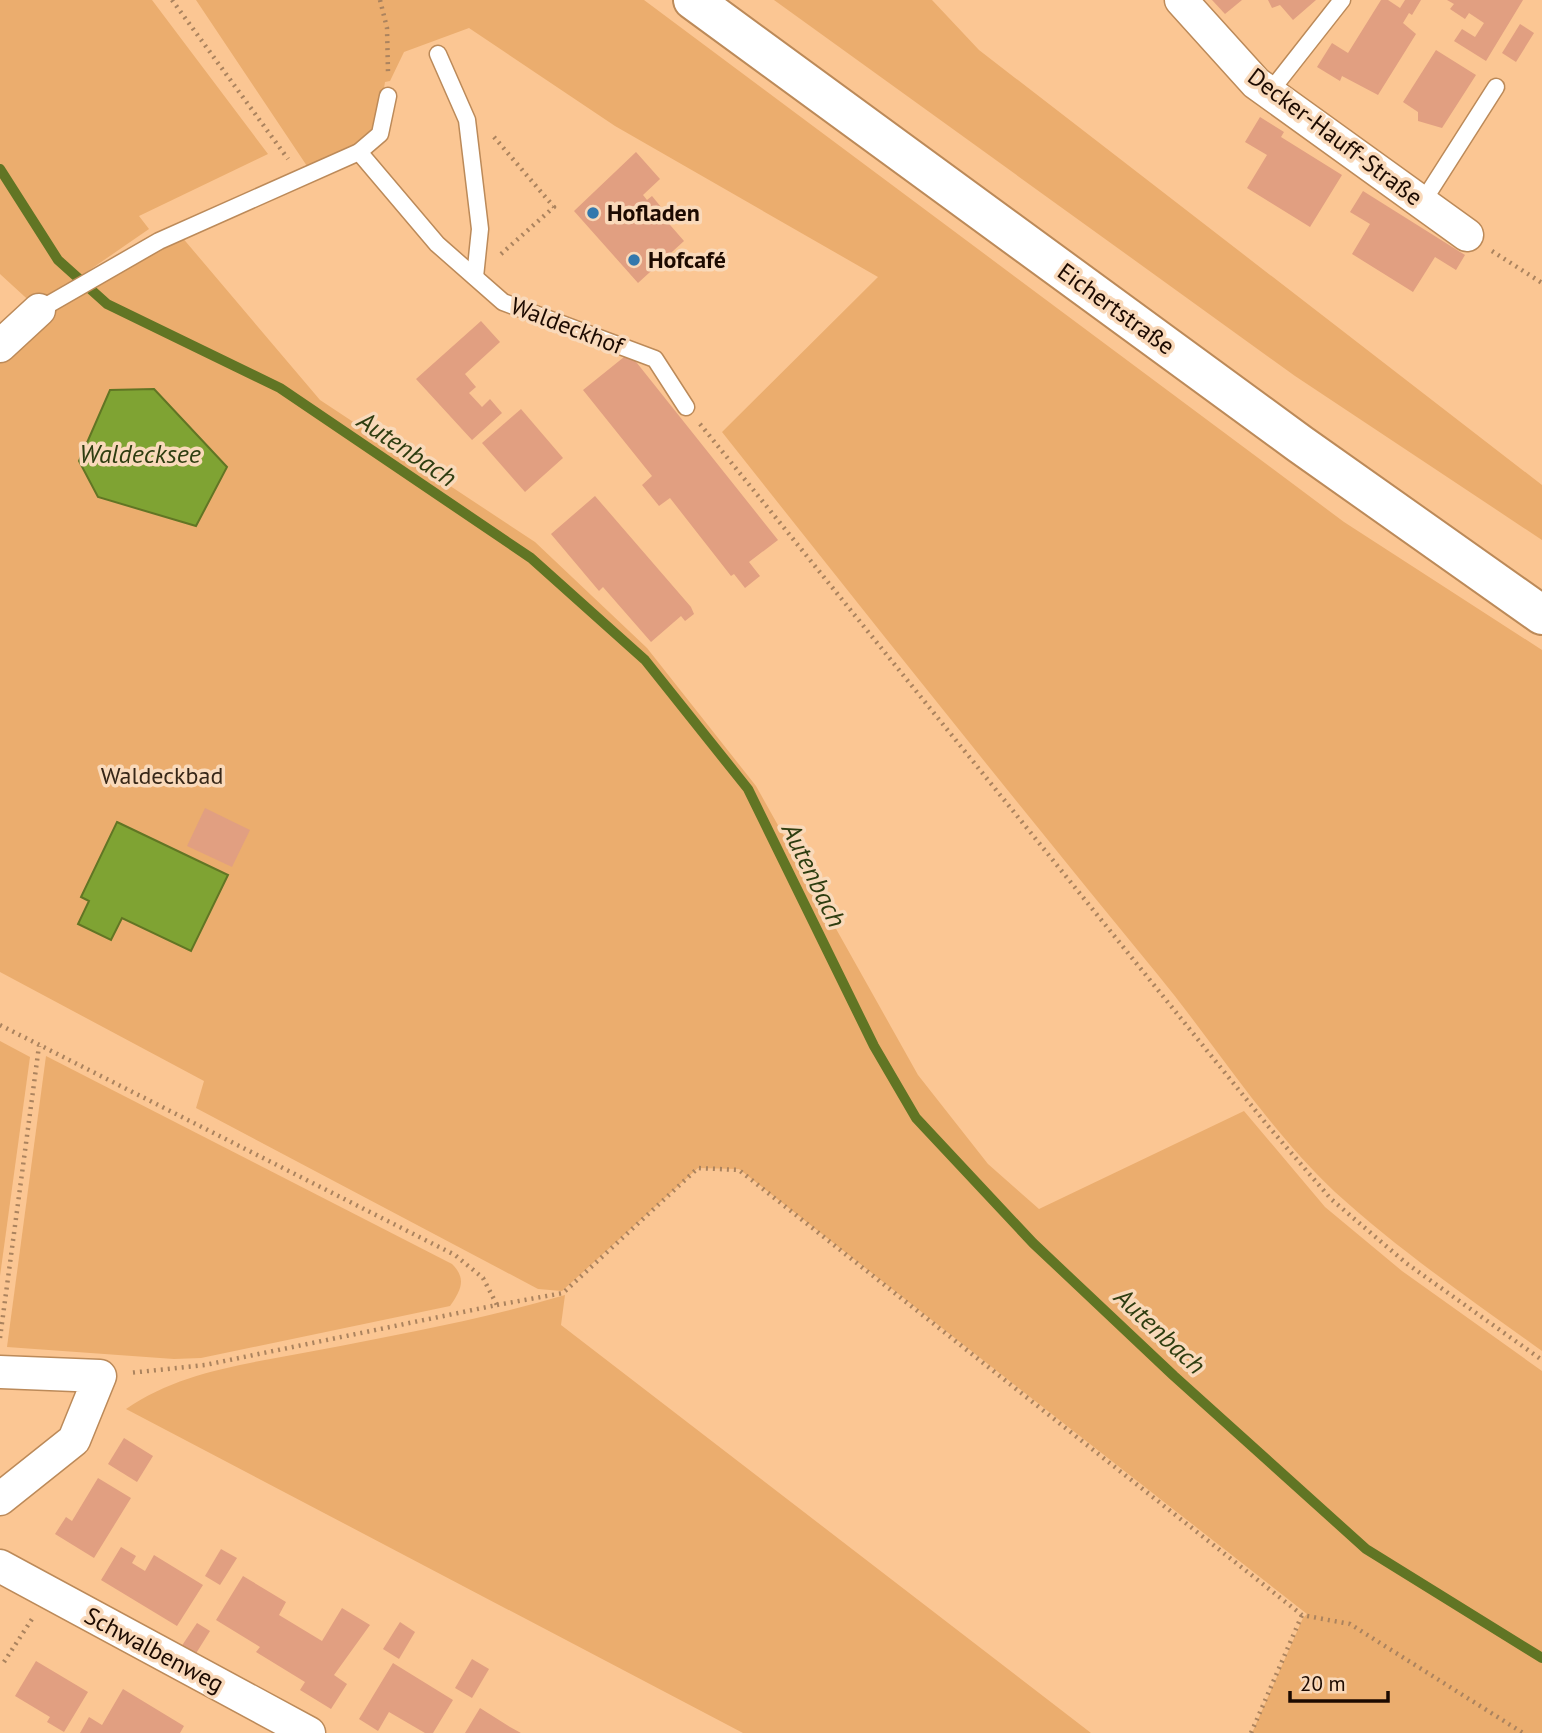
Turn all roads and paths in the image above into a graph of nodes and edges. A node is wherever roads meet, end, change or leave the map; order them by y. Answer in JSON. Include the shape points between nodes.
{"nodes":[{"id":1,"x":172,"y":0,"type":"edge"},
{"id":2,"x":380,"y":0,"type":"edge"},
{"id":3,"x":693,"y":0,"type":"edge"},
{"id":4,"x":1181,"y":0,"type":"edge"},
{"id":5,"x":1342,"y":0,"type":"edge"},
{"id":6,"x":438,"y":54,"type":"dead end"},
{"id":7,"x":1496,"y":87,"type":"dead end"},
{"id":8,"x":1269,"y":93,"type":"junction"},
{"id":9,"x":388,"y":96,"type":"joint"},
{"id":10,"x":467,"y":120,"type":"junction"},
{"id":11,"x":359,"y":152,"type":"junction"},
{"id":12,"x":303,"y":179,"type":"junction"},
{"id":13,"x":1422,"y":203,"type":"junction"},
{"id":14,"x":1467,"y":235,"type":"joint"},
{"id":15,"x":500,"y":255,"type":"dead end"},
{"id":16,"x":475,"y":277,"type":"junction"},
{"id":17,"x":1542,"y":284,"type":"edge"},
{"id":18,"x":52,"y":303,"type":"joint"},
{"id":19,"x":0,"y":346,"type":"edge"},
{"id":20,"x":686,"y":407,"type":"joint"},
{"id":21,"x":1542,"y":615,"type":"edge"},
{"id":22,"x":0,"y":1025,"type":"edge"},
{"id":23,"x":40,"y":1046,"type":"junction"},
{"id":24,"x":497,"y":1305,"type":"junction"},
{"id":25,"x":0,"y":1338,"type":"edge"},
{"id":26,"x":1542,"y":1360,"type":"edge"},
{"id":27,"x":0,"y":1372,"type":"edge"},
{"id":28,"x":100,"y":1376,"type":"junction"},
{"id":29,"x":0,"y":1499,"type":"edge"},
{"id":30,"x":0,"y":1566,"type":"edge"},
{"id":31,"x":48,"y":1593,"type":"junction"},
{"id":32,"x":1302,"y":1615,"type":"junction"},
{"id":33,"x":4,"y":1662,"type":"dead end"},
{"id":34,"x":309,"y":1733,"type":"edge"},
{"id":35,"x":1251,"y":1733,"type":"edge"},
{"id":36,"x":1522,"y":1733,"type":"edge"}],
"edges":[{"from":1,"to":12,"type":"path"},
{"from":2,"to":9,"type":"path","via":[[387,29]]},
{"from":3,"to":21,"type":"street","name":"Eichertstraße"},
{"from":4,"to":8,"type":"street","name":"Decker-Hauff-Straße"},
{"from":5,"to":8,"type":"lane"},
{"from":6,"to":10,"type":"lane"},
{"from":7,"to":13,"type":"lane"},
{"from":8,"to":13,"type":"street","name":"Decker-Hauff-Straße"},
{"from":9,"to":11,"type":"lane","via":[[380,134]]},
{"from":10,"to":15,"type":"path","via":[[489,132],[554,207]]},
{"from":10,"to":16,"type":"lane","via":[[480,229]]},
{"from":11,"to":12,"type":"lane"},
{"from":11,"to":16,"type":"lane","name":"Waldeckhof","via":[[437,244]]},
{"from":12,"to":18,"type":"lane","via":[[159,241]]},
{"from":13,"to":14,"type":"street","name":"Decker-Hauff-Straße"},
{"from":14,"to":17,"type":"path"},
{"from":16,"to":20,"type":"lane","name":"Waldeckhof","via":[[503,302],[656,359]]},
{"from":18,"to":19,"type":"street"},
{"from":20,"to":26,"type":"path","via":[[1331,1199],[1406,1263]]},
{"from":22,"to":23,"type":"path"},
{"from":23,"to":24,"type":"path","via":[[455,1255],[483,1278]]},
{"from":23,"to":25,"type":"path"},
{"from":24,"to":28,"type":"path","via":[[205,1365]]},
{"from":24,"to":32,"type":"path","via":[[563,1293],[698,1168],[739,1170]]},
{"from":27,"to":28,"type":"street"},
{"from":28,"to":29,"type":"street","via":[[74,1440]]},
{"from":30,"to":31,"type":"street","name":"Schwalbenweg"},
{"from":31,"to":33,"type":"path"},
{"from":31,"to":34,"type":"street","name":"Schwalbenweg"},
{"from":32,"to":35,"type":"path"},
{"from":32,"to":36,"type":"path","via":[[1350,1624]]}]}
